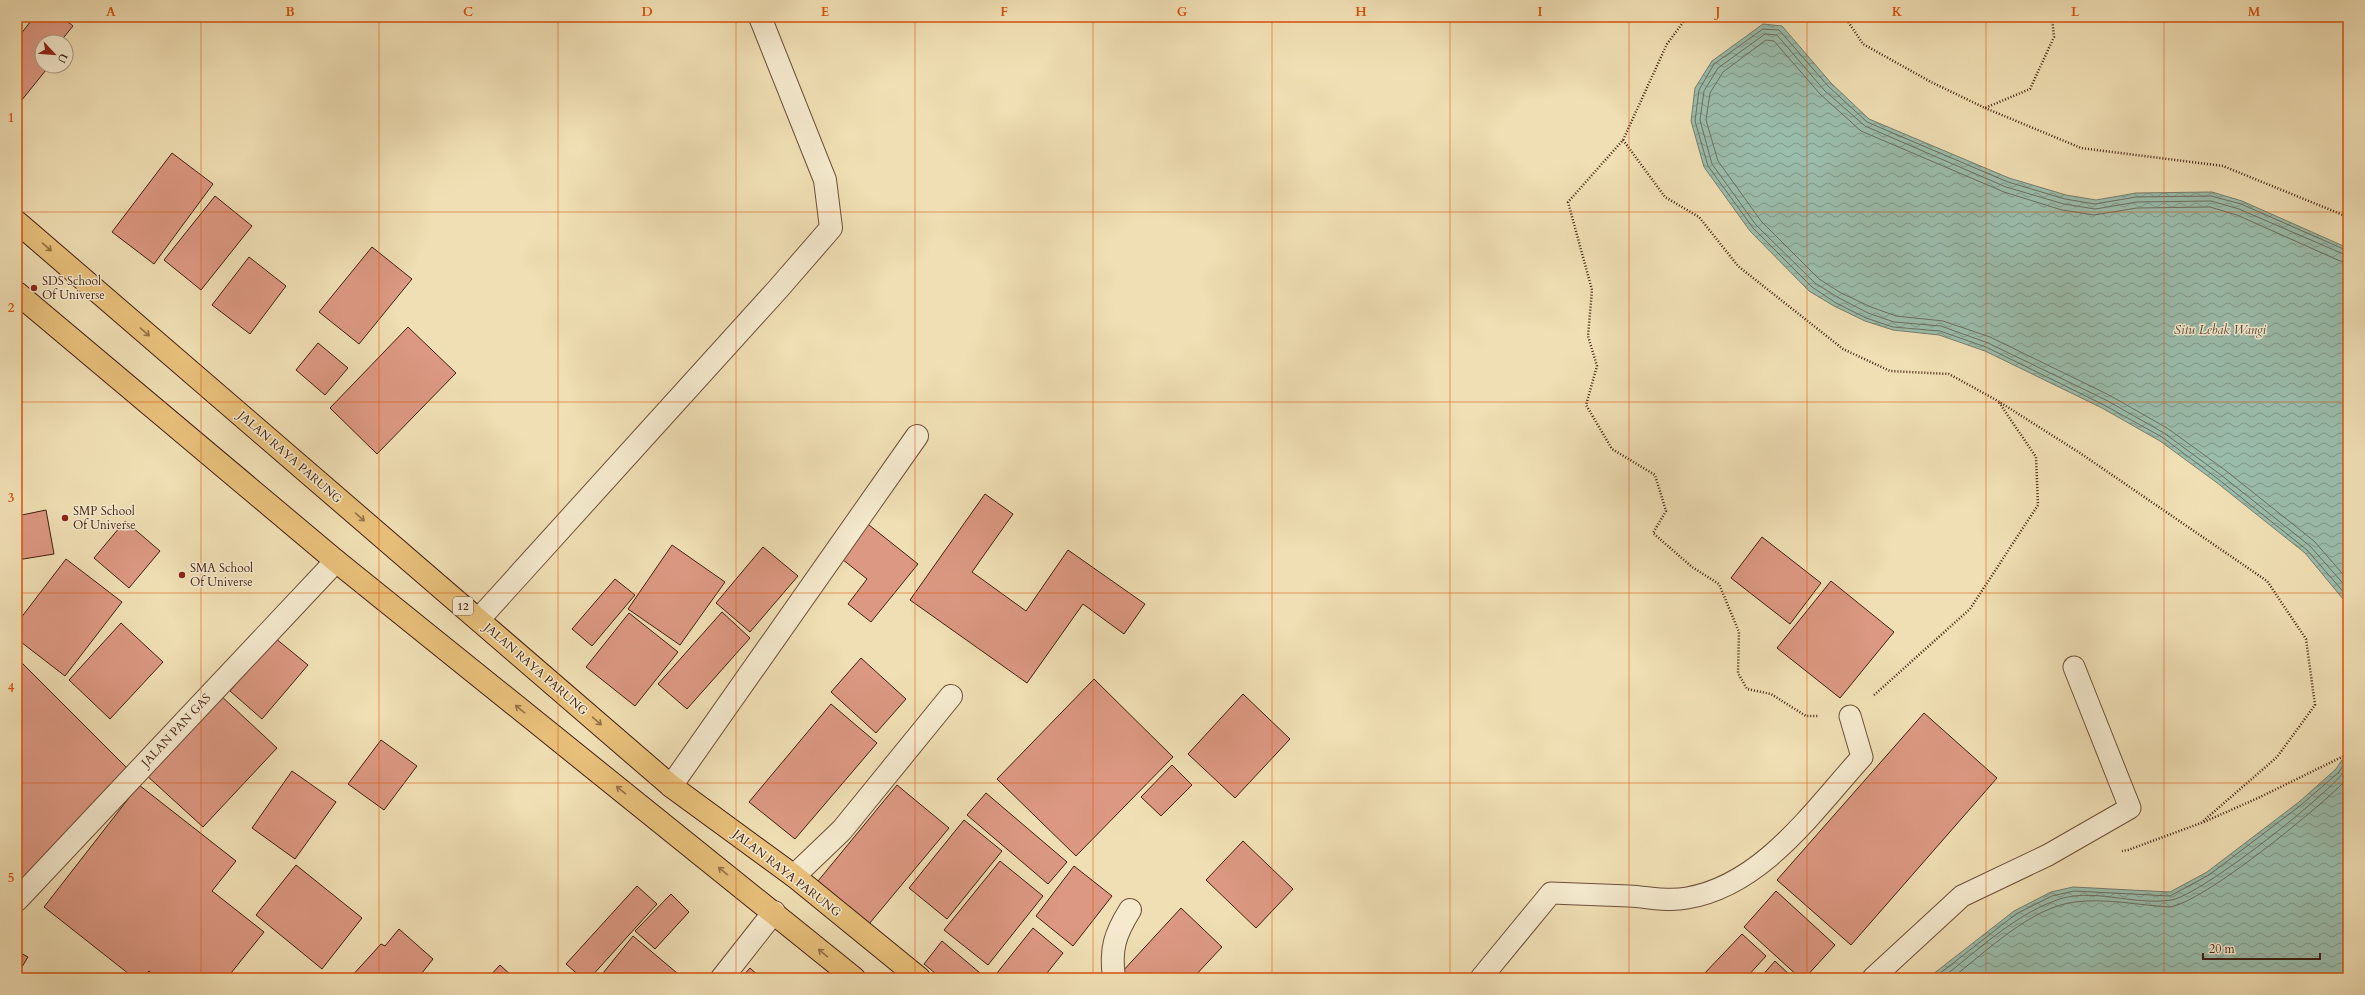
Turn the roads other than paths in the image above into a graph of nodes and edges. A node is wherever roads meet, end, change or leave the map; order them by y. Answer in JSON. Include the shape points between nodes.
{"nodes":[{"id":1,"x":760,"y":17,"type":"edge"},
{"id":2,"x":17,"y":222,"type":"edge"},
{"id":3,"x":17,"y":294,"type":"edge"},
{"id":4,"x":917,"y":436,"type":"dead end"},
{"id":5,"x":336,"y":561,"type":"junction"},
{"id":6,"x":479,"y":619,"type":"junction"},
{"id":7,"x":2074,"y":667,"type":"dead end"},
{"id":8,"x":951,"y":696,"type":"dead end"},
{"id":9,"x":1850,"y":716,"type":"road end"},
{"id":10,"x":671,"y":786,"type":"junction"},
{"id":11,"x":794,"y":876,"type":"junction"},
{"id":12,"x":17,"y":900,"type":"edge"},
{"id":13,"x":1130,"y":910,"type":"dead end"},
{"id":14,"x":774,"y":912,"type":"junction"},
{"id":15,"x":722,"y":978,"type":"edge"},
{"id":16,"x":854,"y":978,"type":"edge"},
{"id":17,"x":919,"y":978,"type":"edge"},
{"id":18,"x":1114,"y":978,"type":"edge"},
{"id":19,"x":1481,"y":978,"type":"edge"},
{"id":20,"x":1873,"y":978,"type":"edge"}],
"edges":[{"from":1,"to":6,"type":"street","via":[[825,180],[830,228],[778,289]]},
{"from":2,"to":6,"type":"highway","name":"JALAN RAYA PARUNG","number":"12","one_way":true},
{"from":3,"to":5,"type":"highway"},
{"from":4,"to":10,"type":"street"},
{"from":5,"to":12,"type":"street","name":"JALAN PAN GAS"},
{"from":14,"to":5,"type":"highway","one_way":true},
{"from":6,"to":10,"type":"highway","name":"JALAN RAYA PARUNG","number":"12","one_way":true},
{"from":7,"to":20,"type":"lane","via":[[2130,808],[2048,855],[1962,896]]},
{"from":8,"to":11,"type":"street","via":[[842,830]]},
{"from":9,"to":19,"type":"lane","via":[[1862,757],[1756,869],[1713,892],[1686,898],[1657,900],[1632,896],[1551,893]]},
{"from":10,"to":11,"type":"highway","name":"JALAN RAYA PARUNG","number":"12"},
{"from":11,"to":17,"type":"highway","name":"JALAN RAYA PARUNG","number":"12"},
{"from":13,"to":18,"type":"street","via":[[1116,932]]},
{"from":14,"to":15,"type":"street"},
{"from":16,"to":14,"type":"highway","one_way":true}]}
